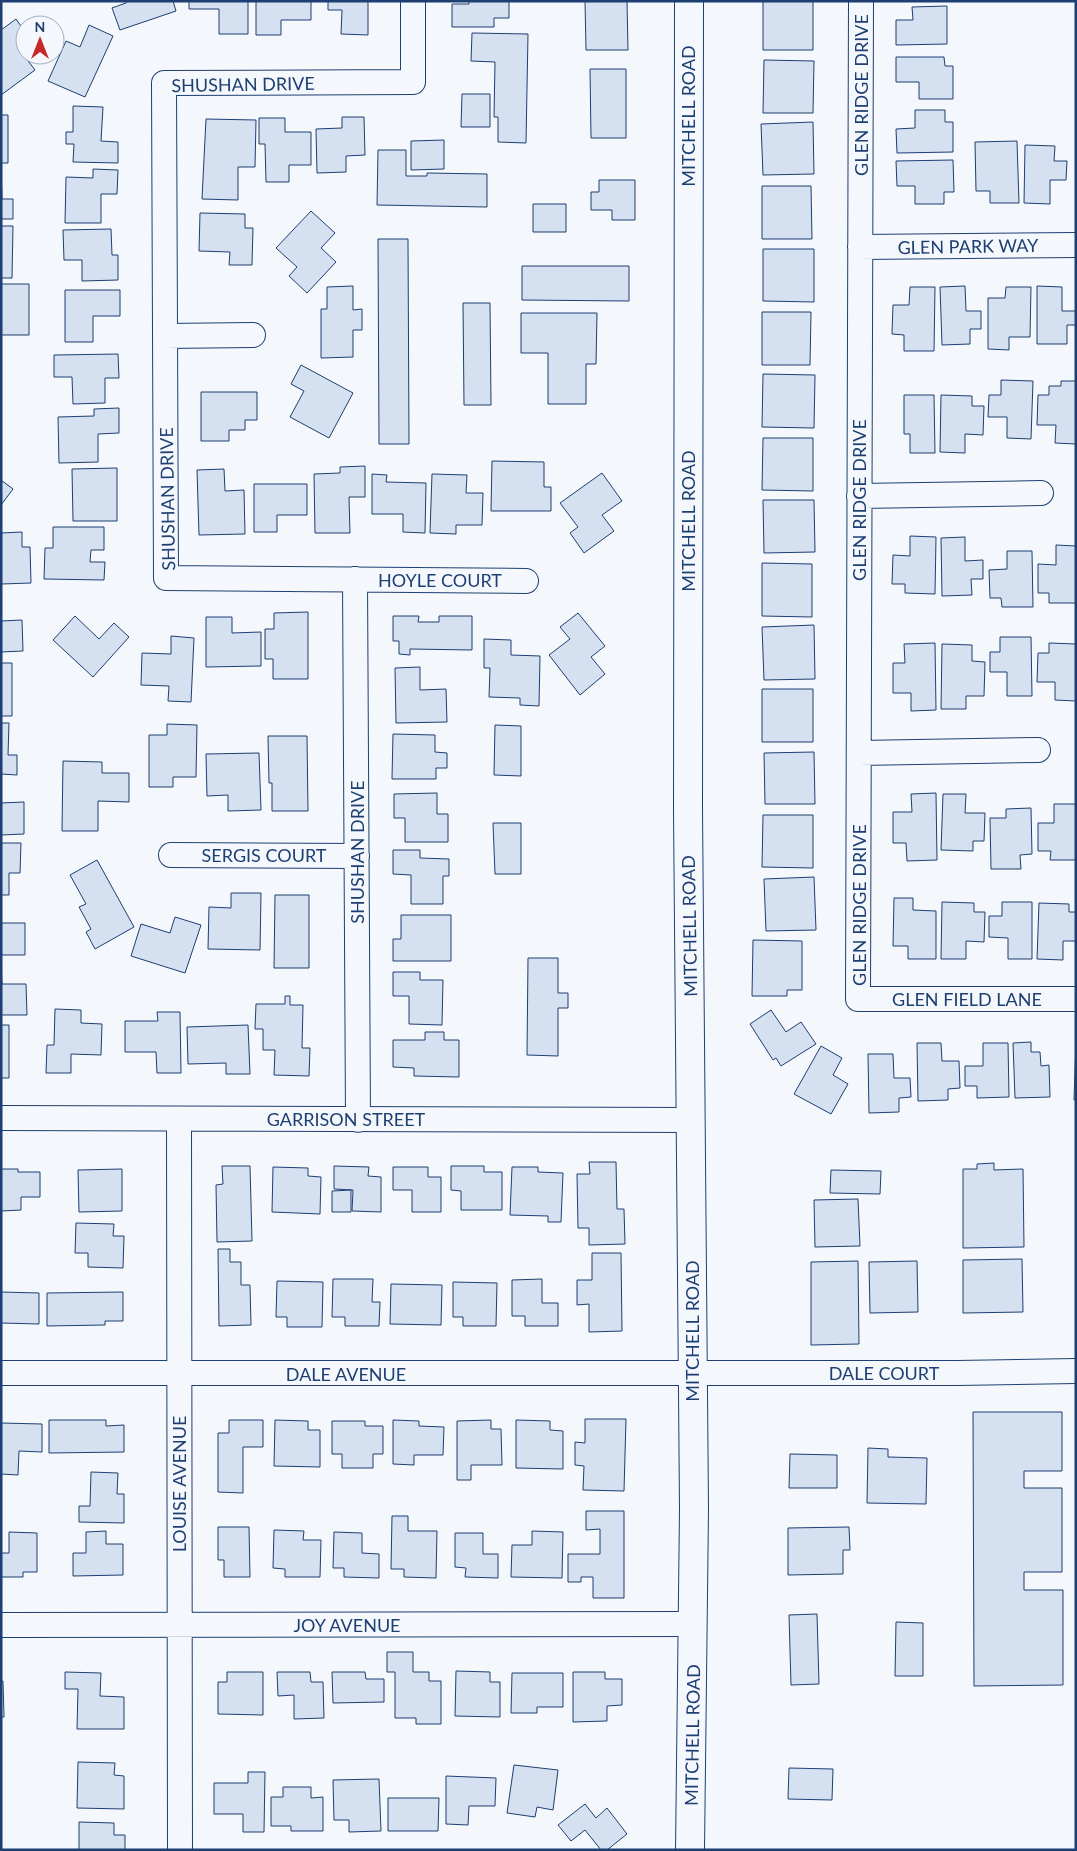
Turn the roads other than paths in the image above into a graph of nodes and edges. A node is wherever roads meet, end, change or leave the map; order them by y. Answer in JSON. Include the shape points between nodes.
{"nodes":[{"id":1,"x":413,"y":1,"type":"edge"},
{"id":2,"x":689,"y":1,"type":"edge"},
{"id":3,"x":861,"y":1,"type":"edge"},
{"id":4,"x":1076,"y":245,"type":"edge"},
{"id":5,"x":860,"y":247,"type":"junction"},
{"id":6,"x":253,"y":335,"type":"dead end"},
{"id":7,"x":165,"y":336,"type":"junction"},
{"id":8,"x":1041,"y":493,"type":"dead end"},
{"id":9,"x":859,"y":496,"type":"junction"},
{"id":10,"x":355,"y":580,"type":"junction"},
{"id":11,"x":526,"y":580,"type":"dead end"},
{"id":12,"x":1038,"y":750,"type":"dead end"},
{"id":13,"x":859,"y":753,"type":"junction"},
{"id":14,"x":171,"y":855,"type":"dead end"},
{"id":15,"x":357,"y":856,"type":"junction"},
{"id":16,"x":858,"y":999,"type":"joint"},
{"id":17,"x":1076,"y":999,"type":"edge"},
{"id":18,"x":1,"y":1118,"type":"edge"},
{"id":19,"x":179,"y":1119,"type":"junction"},
{"id":20,"x":358,"y":1120,"type":"junction"},
{"id":21,"x":692,"y":1120,"type":"junction"},
{"id":22,"x":1076,"y":1371,"type":"edge"},
{"id":23,"x":1,"y":1373,"type":"edge"},
{"id":24,"x":179,"y":1374,"type":"junction"},
{"id":25,"x":692,"y":1374,"type":"junction"},
{"id":26,"x":693,"y":1624,"type":"junction"},
{"id":27,"x":1,"y":1625,"type":"edge"},
{"id":28,"x":180,"y":1626,"type":"junction"},
{"id":29,"x":180,"y":1850,"type":"edge"},
{"id":30,"x":690,"y":1850,"type":"edge"}],
"edges":[{"from":1,"to":7,"type":"street","name":"SHUSHAN DRIVE","via":[[413,82],[164,83]]},
{"from":2,"to":21,"type":"main road","name":"MITCHELL ROAD","via":[[688,809]]},
{"from":3,"to":5,"type":"street","name":"GLEN RIDGE DRIVE"},
{"from":4,"to":5,"type":"street","name":"GLEN PARK WAY"},
{"from":5,"to":9,"type":"street","name":"GLEN RIDGE DRIVE"},
{"from":6,"to":7,"type":"street"},
{"from":7,"to":10,"type":"street","name":"SHUSHAN DRIVE","via":[[166,578]]},
{"from":8,"to":9,"type":"street"},
{"from":9,"to":13,"type":"street","name":"GLEN RIDGE DRIVE"},
{"from":10,"to":11,"type":"street","name":"HOYLE COURT"},
{"from":10,"to":15,"type":"street","name":"SHUSHAN DRIVE"},
{"from":12,"to":13,"type":"street"},
{"from":13,"to":16,"type":"street","name":"GLEN RIDGE DRIVE"},
{"from":14,"to":15,"type":"street","name":"SERGIS COURT"},
{"from":15,"to":20,"type":"street","name":"SHUSHAN DRIVE"},
{"from":16,"to":17,"type":"street","name":"GLEN FIELD LANE"},
{"from":18,"to":19,"type":"street","name":"GARRISON STREET"},
{"from":19,"to":20,"type":"street","name":"GARRISON STREET"},
{"from":19,"to":24,"type":"street","name":"LOUISE AVENUE"},
{"from":20,"to":21,"type":"street","name":"GARRISON STREET"},
{"from":21,"to":25,"type":"main road","name":"MITCHELL ROAD"},
{"from":22,"to":25,"type":"street","name":"DALE COURT"},
{"from":23,"to":24,"type":"street","name":"DALE AVENUE"},
{"from":24,"to":25,"type":"street","name":"DALE AVENUE"},
{"from":24,"to":28,"type":"street","name":"LOUISE AVENUE"},
{"from":25,"to":26,"type":"main road","name":"MITCHELL ROAD"},
{"from":26,"to":28,"type":"street","name":"JOY AVENUE"},
{"from":26,"to":30,"type":"main road","name":"MITCHELL ROAD"},
{"from":27,"to":28,"type":"street","name":"JOY AVENUE"},
{"from":28,"to":29,"type":"street","name":"LOUISE AVENUE"}]}
